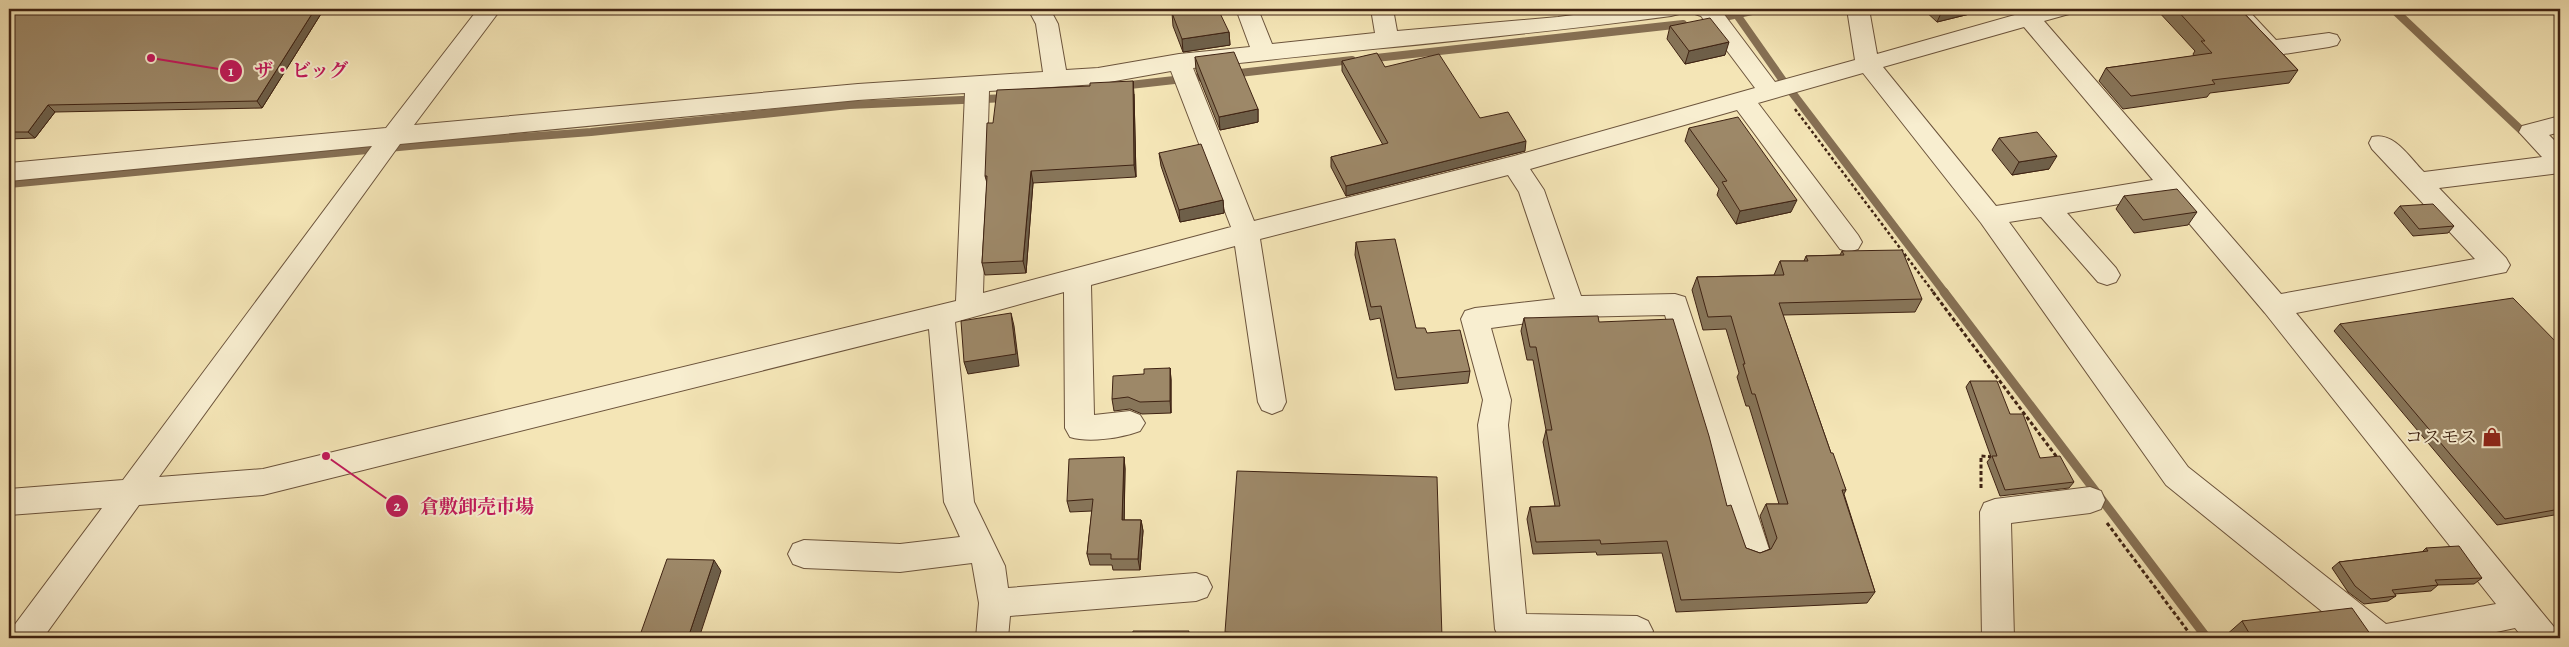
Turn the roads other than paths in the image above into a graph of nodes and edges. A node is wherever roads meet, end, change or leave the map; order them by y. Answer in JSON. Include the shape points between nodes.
{"nodes":[{"id":1,"x":490,"y":9,"type":"edge"},
{"id":2,"x":1039,"y":9,"type":"edge"},
{"id":3,"x":1247,"y":9,"type":"edge"},
{"id":4,"x":1382,"y":9,"type":"edge"},
{"id":5,"x":1560,"y":9,"type":"edge"},
{"id":6,"x":1671,"y":9,"type":"edge"},
{"id":7,"x":1703,"y":9,"type":"edge"},
{"id":8,"x":1858,"y":9,"type":"edge"},
{"id":9,"x":2062,"y":9,"type":"edge"},
{"id":10,"x":2235,"y":9,"type":"edge"},
{"id":11,"x":2029,"y":19,"type":"junction"},
{"id":12,"x":1584,"y":21,"type":"junction"},
{"id":13,"x":1387,"y":39,"type":"junction"},
{"id":14,"x":2328,"y":40,"type":"dead end"},
{"id":15,"x":1264,"y":53,"type":"junction"},
{"id":16,"x":1179,"y":62,"type":"junction"},
{"id":17,"x":1867,"y":63,"type":"junction"},
{"id":18,"x":1056,"y":79,"type":"junction"},
{"id":19,"x":977,"y":85,"type":"junction"},
{"id":20,"x":1782,"y":89,"type":"junction"},
{"id":21,"x":1742,"y":100,"type":"junction"},
{"id":22,"x":2560,"y":124,"type":"edge"},
{"id":23,"x":2381,"y":143,"type":"dead end"},
{"id":24,"x":386,"y":146,"type":"junction"},
{"id":25,"x":2560,"y":160,"type":"edge"},
{"id":26,"x":2560,"y":164,"type":"edge"},
{"id":27,"x":1514,"y":165,"type":"junction"},
{"id":28,"x":9,"y":172,"type":"edge"},
{"id":29,"x":2418,"y":182,"type":"junction"},
{"id":30,"x":2172,"y":186,"type":"junction"},
{"id":31,"x":2047,"y":207,"type":"junction"},
{"id":32,"x":1990,"y":216,"type":"junction"},
{"id":33,"x":1246,"y":233,"type":"junction"},
{"id":34,"x":1849,"y":242,"type":"dead end"},
{"id":35,"x":2106,"y":275,"type":"dead end"},
{"id":36,"x":1077,"y":279,"type":"junction"},
{"id":37,"x":2274,"y":306,"type":"junction"},
{"id":38,"x":1571,"y":307,"type":"junction"},
{"id":39,"x":969,"y":308,"type":"junction"},
{"id":40,"x":941,"y":315,"type":"junction"},
{"id":41,"x":1272,"y":402,"type":"dead end"},
{"id":42,"x":1130,"y":423,"type":"dead end"},
{"id":43,"x":132,"y":493,"type":"junction"},
{"id":44,"x":2090,"y":500,"type":"road end"},
{"id":45,"x":9,"y":502,"type":"edge"},
{"id":46,"x":979,"y":549,"type":"junction"},
{"id":47,"x":1753,"y":549,"type":"edge"},
{"id":48,"x":804,"y":554,"type":"dead end"},
{"id":49,"x":1196,"y":587,"type":"dead end"},
{"id":50,"x":995,"y":603,"type":"junction"},
{"id":51,"x":2505,"y":617,"type":"dead end"},
{"id":52,"x":1637,"y":631,"type":"dead end"},
{"id":53,"x":24,"y":638,"type":"edge"},
{"id":54,"x":992,"y":638,"type":"edge"},
{"id":55,"x":1998,"y":638,"type":"edge"},
{"id":56,"x":2378,"y":638,"type":"edge"},
{"id":57,"x":2386,"y":638,"type":"edge"},
{"id":58,"x":2542,"y":638,"type":"edge"}],
"edges":[{"from":1,"to":24,"type":"street"},
{"from":2,"to":18,"type":"street","via":[[1047,24]]},
{"from":3,"to":15,"type":"street"},
{"from":4,"to":13,"type":"street"},
{"from":5,"to":12,"type":"street"},
{"from":6,"to":12,"type":"street"},
{"from":7,"to":20,"type":"street","via":[[1708,9]]},
{"from":8,"to":17,"type":"street"},
{"from":9,"to":11,"type":"street"},
{"from":10,"to":14,"type":"street","via":[[2271,48]]},
{"from":11,"to":17,"type":"street"},
{"from":11,"to":30,"type":"street"},
{"from":12,"to":13,"type":"street"},
{"from":13,"to":15,"type":"street"},
{"from":15,"to":16,"type":"street"},
{"from":16,"to":18,"type":"street","via":[[1098,76]]},
{"from":16,"to":33,"type":"street"},
{"from":17,"to":20,"type":"street"},
{"from":17,"to":32,"type":"street"},
{"from":18,"to":19,"type":"street"},
{"from":19,"to":24,"type":"street","via":[[858,92]]},
{"from":19,"to":39,"type":"street"},
{"from":20,"to":21,"type":"street"},
{"from":21,"to":27,"type":"street"},
{"from":21,"to":34,"type":"street"},
{"from":22,"to":25,"type":"street","via":[[2531,132]]},
{"from":23,"to":29,"type":"street"},
{"from":24,"to":28,"type":"street"},
{"from":24,"to":43,"type":"street"},
{"from":26,"to":29,"type":"street"},
{"from":27,"to":33,"type":"street"},
{"from":27,"to":38,"type":"street","via":[[1531,190]]},
{"from":29,"to":37,"type":"street","via":[[2497,265]]},
{"from":30,"to":31,"type":"street"},
{"from":30,"to":37,"type":"street"},
{"from":31,"to":32,"type":"street"},
{"from":31,"to":35,"type":"street"},
{"from":32,"to":56,"type":"street","via":[[2177,476]]},
{"from":33,"to":36,"type":"street"},
{"from":33,"to":41,"type":"street"},
{"from":36,"to":39,"type":"street"},
{"from":36,"to":42,"type":"street","via":[[1080,428]]},
{"from":37,"to":58,"type":"street"},
{"from":38,"to":47,"type":"street","via":[[1675,304]]},
{"from":38,"to":52,"type":"street","via":[[1475,319],[1497,400],[1493,425],[1511,629]]},
{"from":39,"to":40,"type":"street"},
{"from":40,"to":43,"type":"street","via":[[263,482]]},
{"from":40,"to":46,"type":"street","via":[[959,502]]},
{"from":43,"to":45,"type":"street"},
{"from":43,"to":53,"type":"street"},
{"from":44,"to":55,"type":"street","via":[[1995,512]]},
{"from":46,"to":48,"type":"street","via":[[900,558]]},
{"from":46,"to":50,"type":"street","via":[[989,566]]},
{"from":49,"to":50,"type":"street"},
{"from":50,"to":54,"type":"street"},
{"from":51,"to":57,"type":"street"}]}
